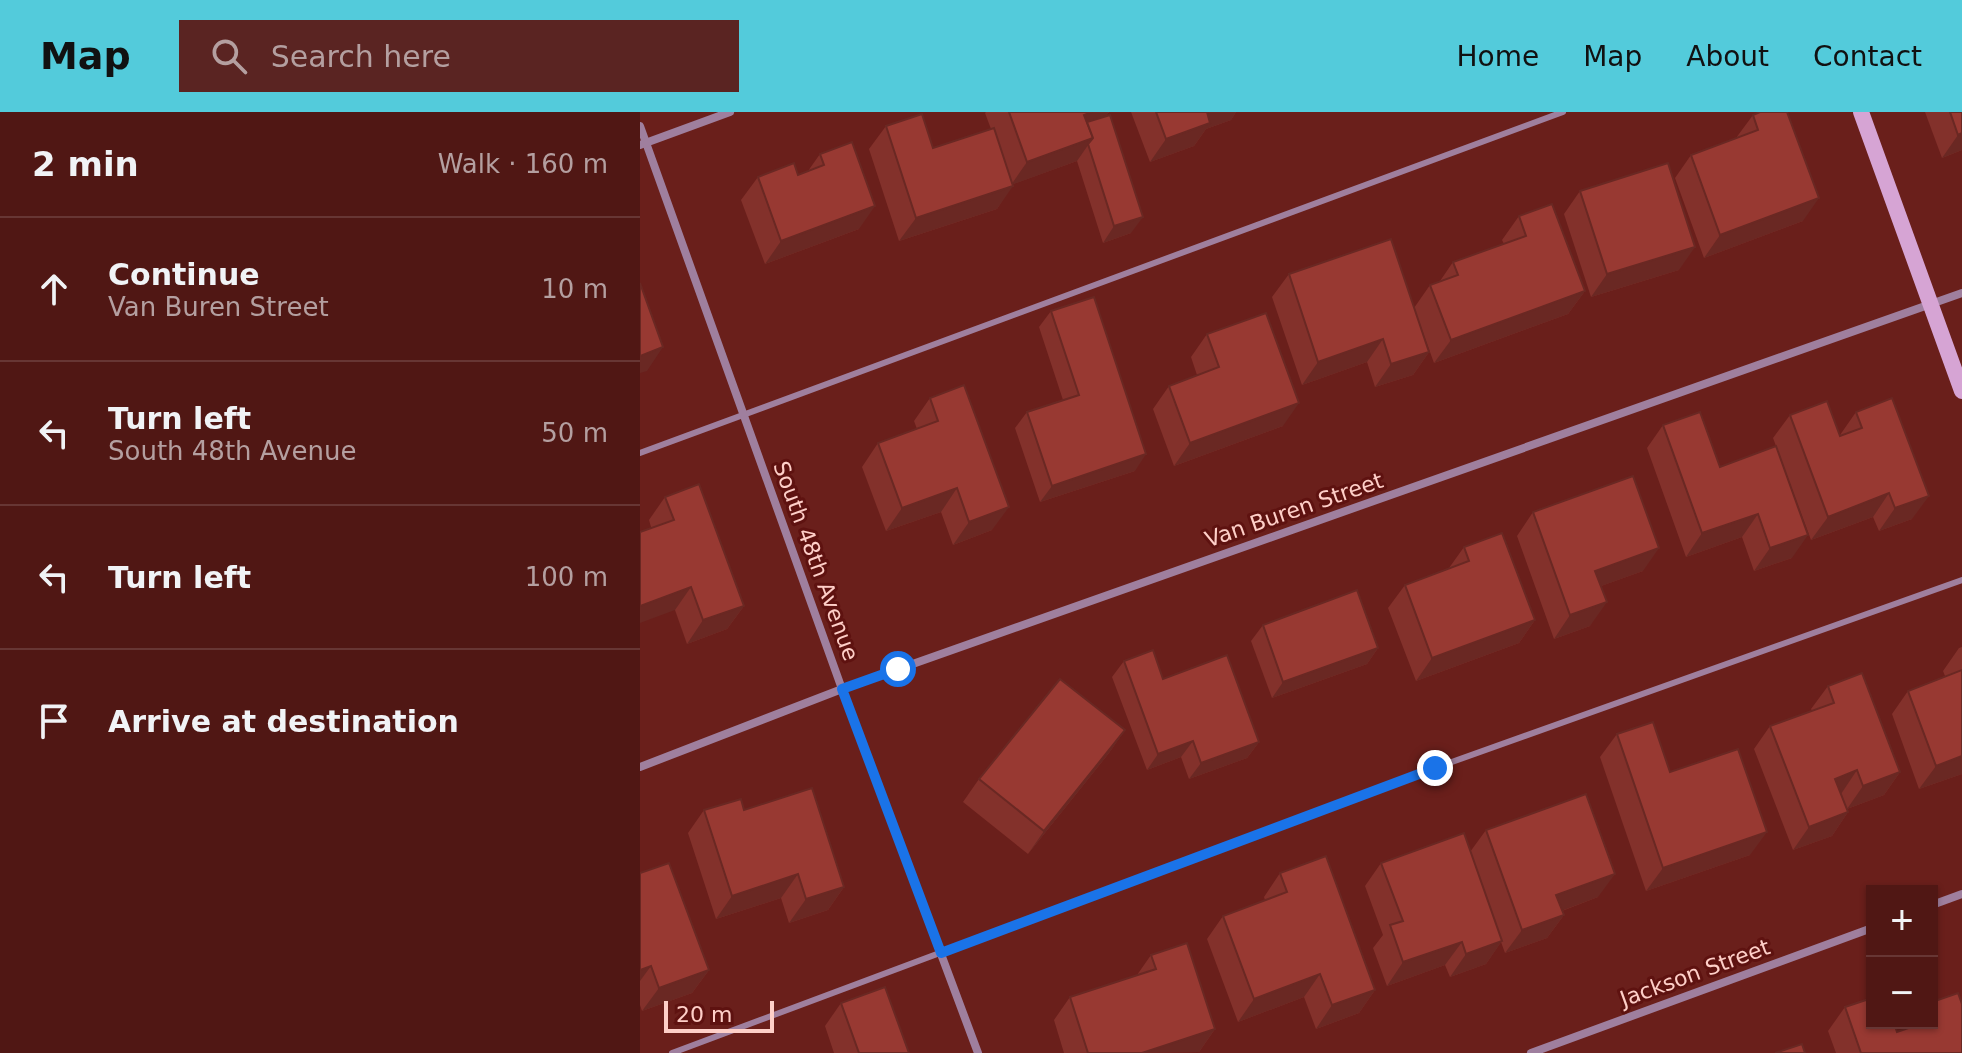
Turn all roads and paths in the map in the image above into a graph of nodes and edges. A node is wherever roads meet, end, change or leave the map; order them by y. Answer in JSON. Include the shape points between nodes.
{"nodes":[{"id":1,"x":730,"y":112,"type":"edge"},
{"id":2,"x":1563,"y":112,"type":"edge"},
{"id":3,"x":1861,"y":112,"type":"edge"},
{"id":4,"x":640,"y":126,"type":"edge"},
{"id":5,"x":643,"y":144,"type":"edge"},
{"id":6,"x":1962,"y":293,"type":"edge"},
{"id":7,"x":1931,"y":305,"type":"junction"},
{"id":8,"x":1962,"y":391,"type":"edge"},
{"id":9,"x":744,"y":414,"type":"junction"},
{"id":10,"x":640,"y":453,"type":"edge"},
{"id":11,"x":1962,"y":580,"type":"edge"},
{"id":12,"x":842,"y":689,"type":"junction"},
{"id":13,"x":640,"y":767,"type":"edge"},
{"id":14,"x":1962,"y":894,"type":"edge"},
{"id":15,"x":1938,"y":903,"type":"edge"},
{"id":16,"x":1866,"y":930,"type":"edge"},
{"id":17,"x":941,"y":953,"type":"junction"},
{"id":18,"x":672,"y":1053,"type":"edge"},
{"id":19,"x":978,"y":1053,"type":"edge"},
{"id":20,"x":1531,"y":1053,"type":"edge"}],
"edges":[{"from":1,"to":5,"type":"street"},
{"from":2,"to":9,"type":"lane"},
{"from":3,"to":7,"type":"street"},
{"from":4,"to":5,"type":"street","name":"South 48th Avenue"},
{"from":5,"to":9,"type":"street","name":"South 48th Avenue"},
{"from":6,"to":7,"type":"street","name":"Van Buren Street"},
{"from":7,"to":8,"type":"street"},
{"from":7,"to":12,"type":"street","name":"Van Buren Street"},
{"from":9,"to":10,"type":"lane"},
{"from":9,"to":12,"type":"street","name":"South 48th Avenue"},
{"from":11,"to":17,"type":"lane","via":[[1435,768]]},
{"from":12,"to":13,"type":"street","name":"Van Buren Street"},
{"from":12,"to":17,"type":"street","name":"South 48th Avenue"},
{"from":14,"to":15,"type":"street"},
{"from":16,"to":20,"type":"street","name":"Jackson Street"},
{"from":17,"to":18,"type":"lane"},
{"from":17,"to":19,"type":"street","name":"South 48th Avenue"}]}
